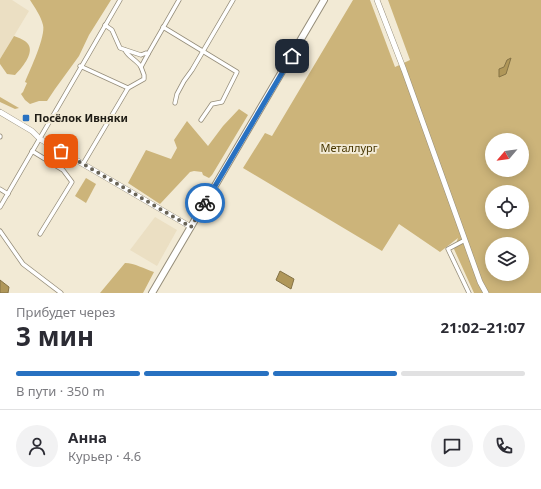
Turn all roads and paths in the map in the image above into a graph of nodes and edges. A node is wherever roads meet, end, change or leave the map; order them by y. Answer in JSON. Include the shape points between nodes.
{"nodes":[{"id":1,"x":120,"y":0,"type":"edge"},
{"id":2,"x":179,"y":0,"type":"edge"},
{"id":3,"x":233,"y":0,"type":"edge"},
{"id":4,"x":324,"y":0,"type":"edge"},
{"id":5,"x":377,"y":0,"type":"edge"},
{"id":6,"x":105,"y":25,"type":"junction"},
{"id":7,"x":163,"y":27,"type":"junction"},
{"id":8,"x":125,"y":50,"type":"junction"},
{"id":9,"x":203,"y":50,"type":"junction"},
{"id":10,"x":148,"y":54,"type":"junction"},
{"id":11,"x":80,"y":66,"type":"junction"},
{"id":12,"x":141,"y":67,"type":"junction"},
{"id":13,"x":128,"y":88,"type":"junction"},
{"id":14,"x":175,"y":102,"type":"dead end"},
{"id":15,"x":0,"y":112,"type":"edge"},
{"id":16,"x":201,"y":120,"type":"dead end"},
{"id":17,"x":40,"y":138,"type":"junction"},
{"id":18,"x":32,"y":151,"type":"junction"},
{"id":19,"x":83,"y":164,"type":"junction"},
{"id":20,"x":0,"y":189,"type":"edge"},
{"id":21,"x":8,"y":194,"type":"junction"},
{"id":22,"x":0,"y":207,"type":"edge"},
{"id":23,"x":191,"y":227,"type":"junction"},
{"id":24,"x":0,"y":231,"type":"edge"},
{"id":25,"x":40,"y":234,"type":"dead end"},
{"id":26,"x":465,"y":240,"type":"junction"},
{"id":27,"x":61,"y":293,"type":"edge"},
{"id":28,"x":152,"y":293,"type":"edge"},
{"id":29,"x":469,"y":293,"type":"edge"},
{"id":30,"x":486,"y":293,"type":"edge"}],
"edges":[{"from":1,"to":6,"type":"street"},
{"from":2,"to":7,"type":"street"},
{"from":3,"to":9,"type":"street"},
{"from":4,"to":23,"type":"highway"},
{"from":5,"to":26,"type":"street"},
{"from":6,"to":8,"type":"street","via":[[112,30],[120,48]]},
{"from":6,"to":11,"type":"street"},
{"from":7,"to":9,"type":"street"},
{"from":7,"to":10,"type":"street"},
{"from":8,"to":10,"type":"street","via":[[141,55]]},
{"from":8,"to":12,"type":"street","via":[[126,54]]},
{"from":9,"to":14,"type":"street","via":[[177,94]]},
{"from":9,"to":16,"type":"street","via":[[237,72],[222,102],[212,104]]},
{"from":10,"to":12,"type":"street"},
{"from":11,"to":13,"type":"street"},
{"from":11,"to":17,"type":"street"},
{"from":12,"to":13,"type":"street","via":[[144,79]]},
{"from":13,"to":19,"type":"street"},
{"from":15,"to":17,"type":"street"},
{"from":17,"to":18,"type":"street"},
{"from":17,"to":19,"type":"street"},
{"from":18,"to":21,"type":"street"},
{"from":18,"to":25,"type":"street","via":[[63,170],[72,182]]},
{"from":19,"to":23,"type":"street"},
{"from":20,"to":21,"type":"street"},
{"from":21,"to":22,"type":"street"},
{"from":23,"to":28,"type":"highway"},
{"from":24,"to":27,"type":"street","via":[[23,264]]},
{"from":26,"to":29,"type":"street","via":[[448,249]]},
{"from":26,"to":30,"type":"street"}]}
